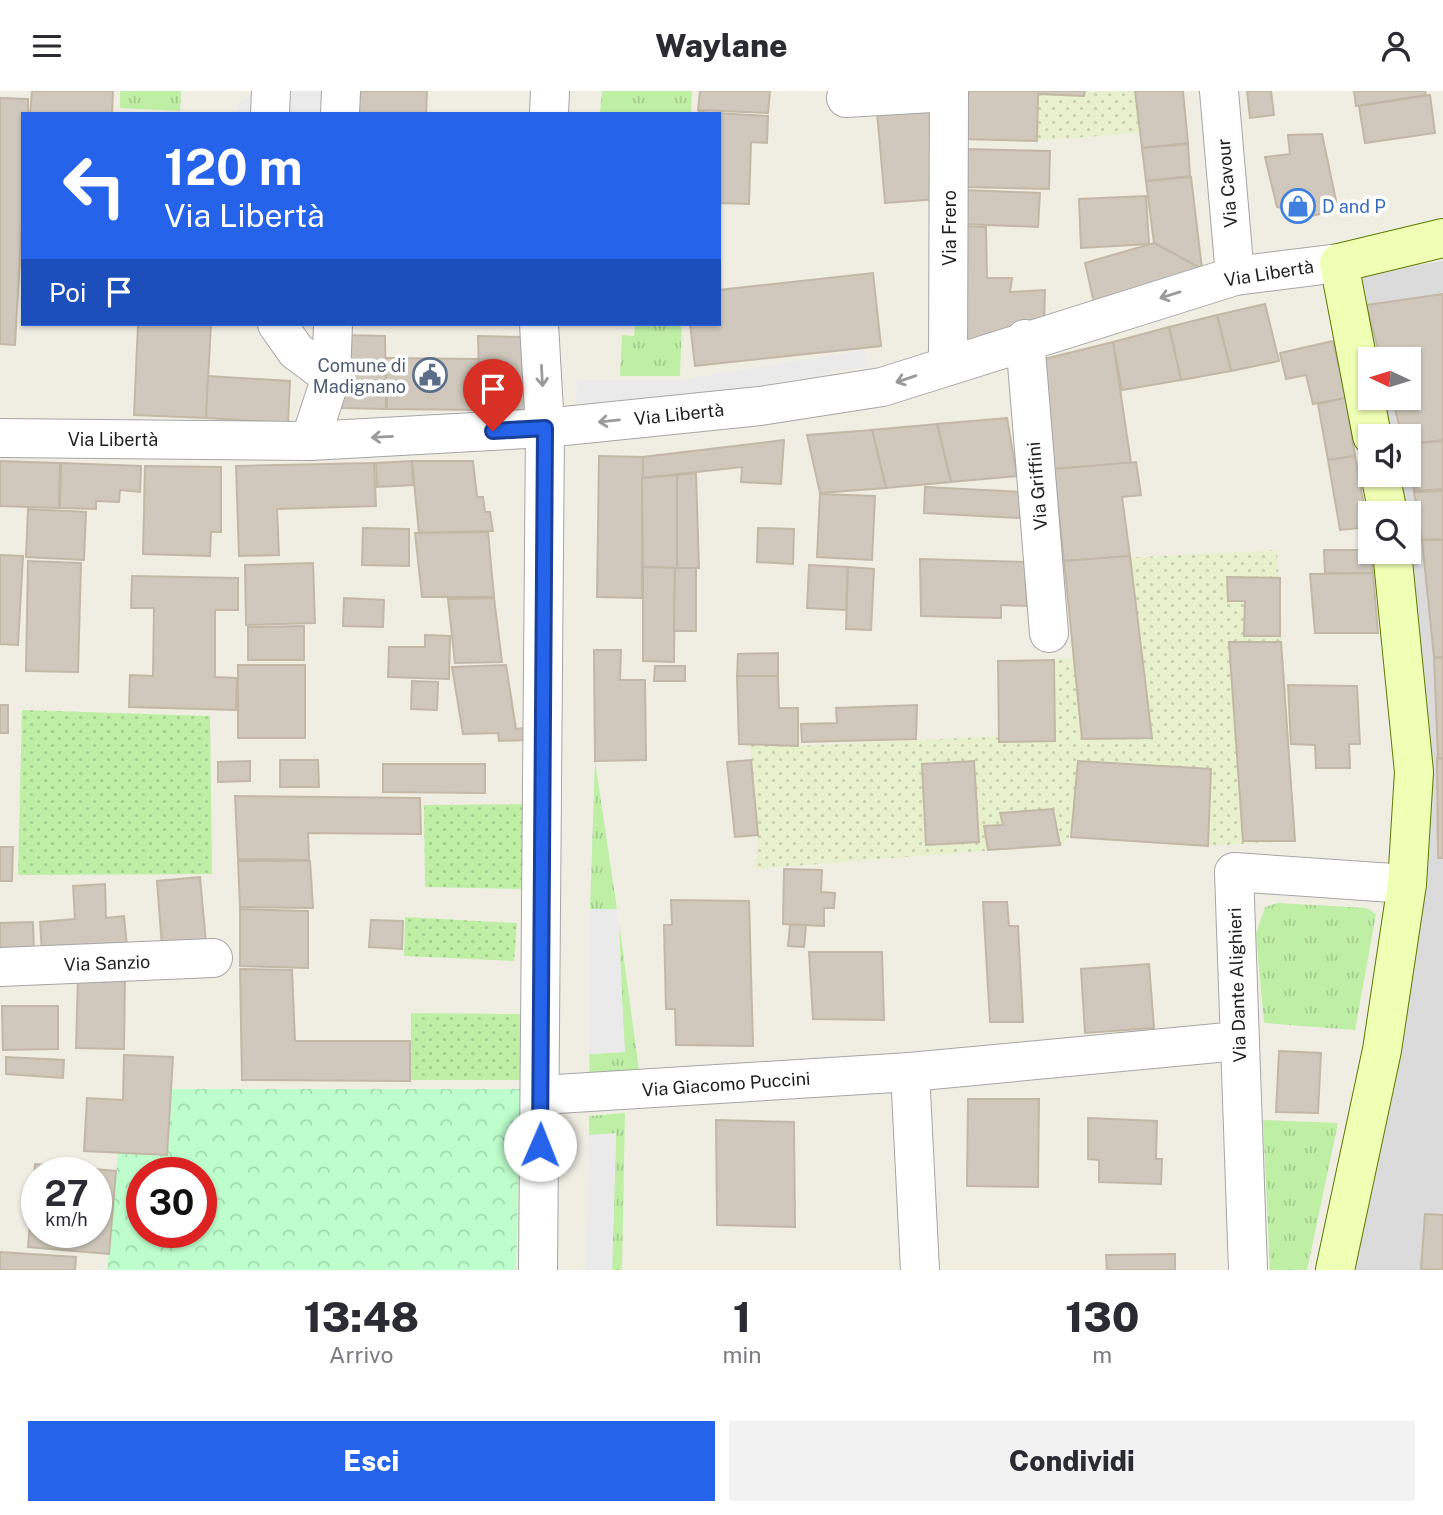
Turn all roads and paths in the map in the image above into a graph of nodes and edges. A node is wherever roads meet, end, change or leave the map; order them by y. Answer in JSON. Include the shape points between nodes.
{"nodes":[{"id":1,"x":271,"y":91,"type":"edge"},
{"id":2,"x":341,"y":91,"type":"edge"},
{"id":3,"x":550,"y":91,"type":"edge"},
{"id":4,"x":1219,"y":91,"type":"edge"},
{"id":5,"x":949,"y":92,"type":"edge"},
{"id":6,"x":846,"y":98,"type":"dead end"},
{"id":7,"x":270,"y":112,"type":"edge"},
{"id":8,"x":340,"y":112,"type":"edge"},
{"id":9,"x":549,"y":112,"type":"edge"},
{"id":10,"x":1443,"y":238,"type":"edge"},
{"id":11,"x":1339,"y":263,"type":"junction"},
{"id":12,"x":1235,"y":275,"type":"junction"},
{"id":13,"x":278,"y":326,"type":"edge"},
{"id":14,"x":333,"y":326,"type":"edge"},
{"id":15,"x":539,"y":326,"type":"edge"},
{"id":16,"x":1025,"y":339,"type":"junction"},
{"id":17,"x":948,"y":365,"type":"junction"},
{"id":18,"x":331,"y":377,"type":"junction"},
{"id":19,"x":1371,"y":424,"type":"edge"},
{"id":20,"x":545,"y":428,"type":"junction"},
{"id":21,"x":0,"y":438,"type":"edge"},
{"id":22,"x":310,"y":441,"type":"junction"},
{"id":23,"x":1393,"y":564,"type":"edge"},
{"id":24,"x":1049,"y":633,"type":"dead end"},
{"id":25,"x":1407,"y":884,"type":"junction"},
{"id":26,"x":213,"y":958,"type":"dead end"},
{"id":27,"x":0,"y":967,"type":"edge"},
{"id":28,"x":1238,"y":1041,"type":"junction"},
{"id":29,"x":910,"y":1072,"type":"junction"},
{"id":30,"x":541,"y":1095,"type":"junction"},
{"id":31,"x":538,"y":1270,"type":"edge"},
{"id":32,"x":920,"y":1270,"type":"edge"},
{"id":33,"x":1248,"y":1270,"type":"edge"},
{"id":34,"x":1335,"y":1270,"type":"edge"}],
"edges":[{"from":1,"to":7,"type":"street"},
{"from":2,"to":8,"type":"street"},
{"from":3,"to":9,"type":"street"},
{"from":4,"to":12,"type":"street","name":"Via Cavour"},
{"from":5,"to":6,"type":"street","name":"Via Frero"},
{"from":5,"to":17,"type":"street","name":"Via Frero"},
{"from":10,"to":11,"type":"street"},
{"from":11,"to":12,"type":"street","name":"Via Libertà"},
{"from":11,"to":19,"type":"street"},
{"from":12,"to":16,"type":"street","name":"Via Libertà","one_way":true},
{"from":13,"to":18,"type":"street","via":[[296,351]]},
{"from":14,"to":18,"type":"street"},
{"from":15,"to":20,"type":"street","one_way":true},
{"from":16,"to":17,"type":"street","name":"Via Libertà"},
{"from":16,"to":24,"type":"street","name":"Via Griffini"},
{"from":17,"to":20,"type":"street","name":"Via Libertà","one_way":true,"via":[[882,387],[760,406]]},
{"from":18,"to":22,"type":"street"},
{"from":20,"to":22,"type":"street","name":"Via Libertà","one_way":true},
{"from":20,"to":30,"type":"street"},
{"from":21,"to":22,"type":"street","name":"Via Libertà"},
{"from":23,"to":25,"type":"street","via":[[1414,772]]},
{"from":25,"to":28,"type":"street","name":"Via Dante Alighieri","via":[[1234,872]]},
{"from":25,"to":34,"type":"street","via":[[1382,1050]]},
{"from":26,"to":27,"type":"street","name":"Via Sanzio"},
{"from":28,"to":29,"type":"street","name":"Via Giacomo Puccini"},
{"from":28,"to":33,"type":"street","name":"Via Dante Alighieri"},
{"from":29,"to":30,"type":"street","name":"Via Giacomo Puccini"},
{"from":29,"to":32,"type":"street"},
{"from":30,"to":31,"type":"street"}]}
